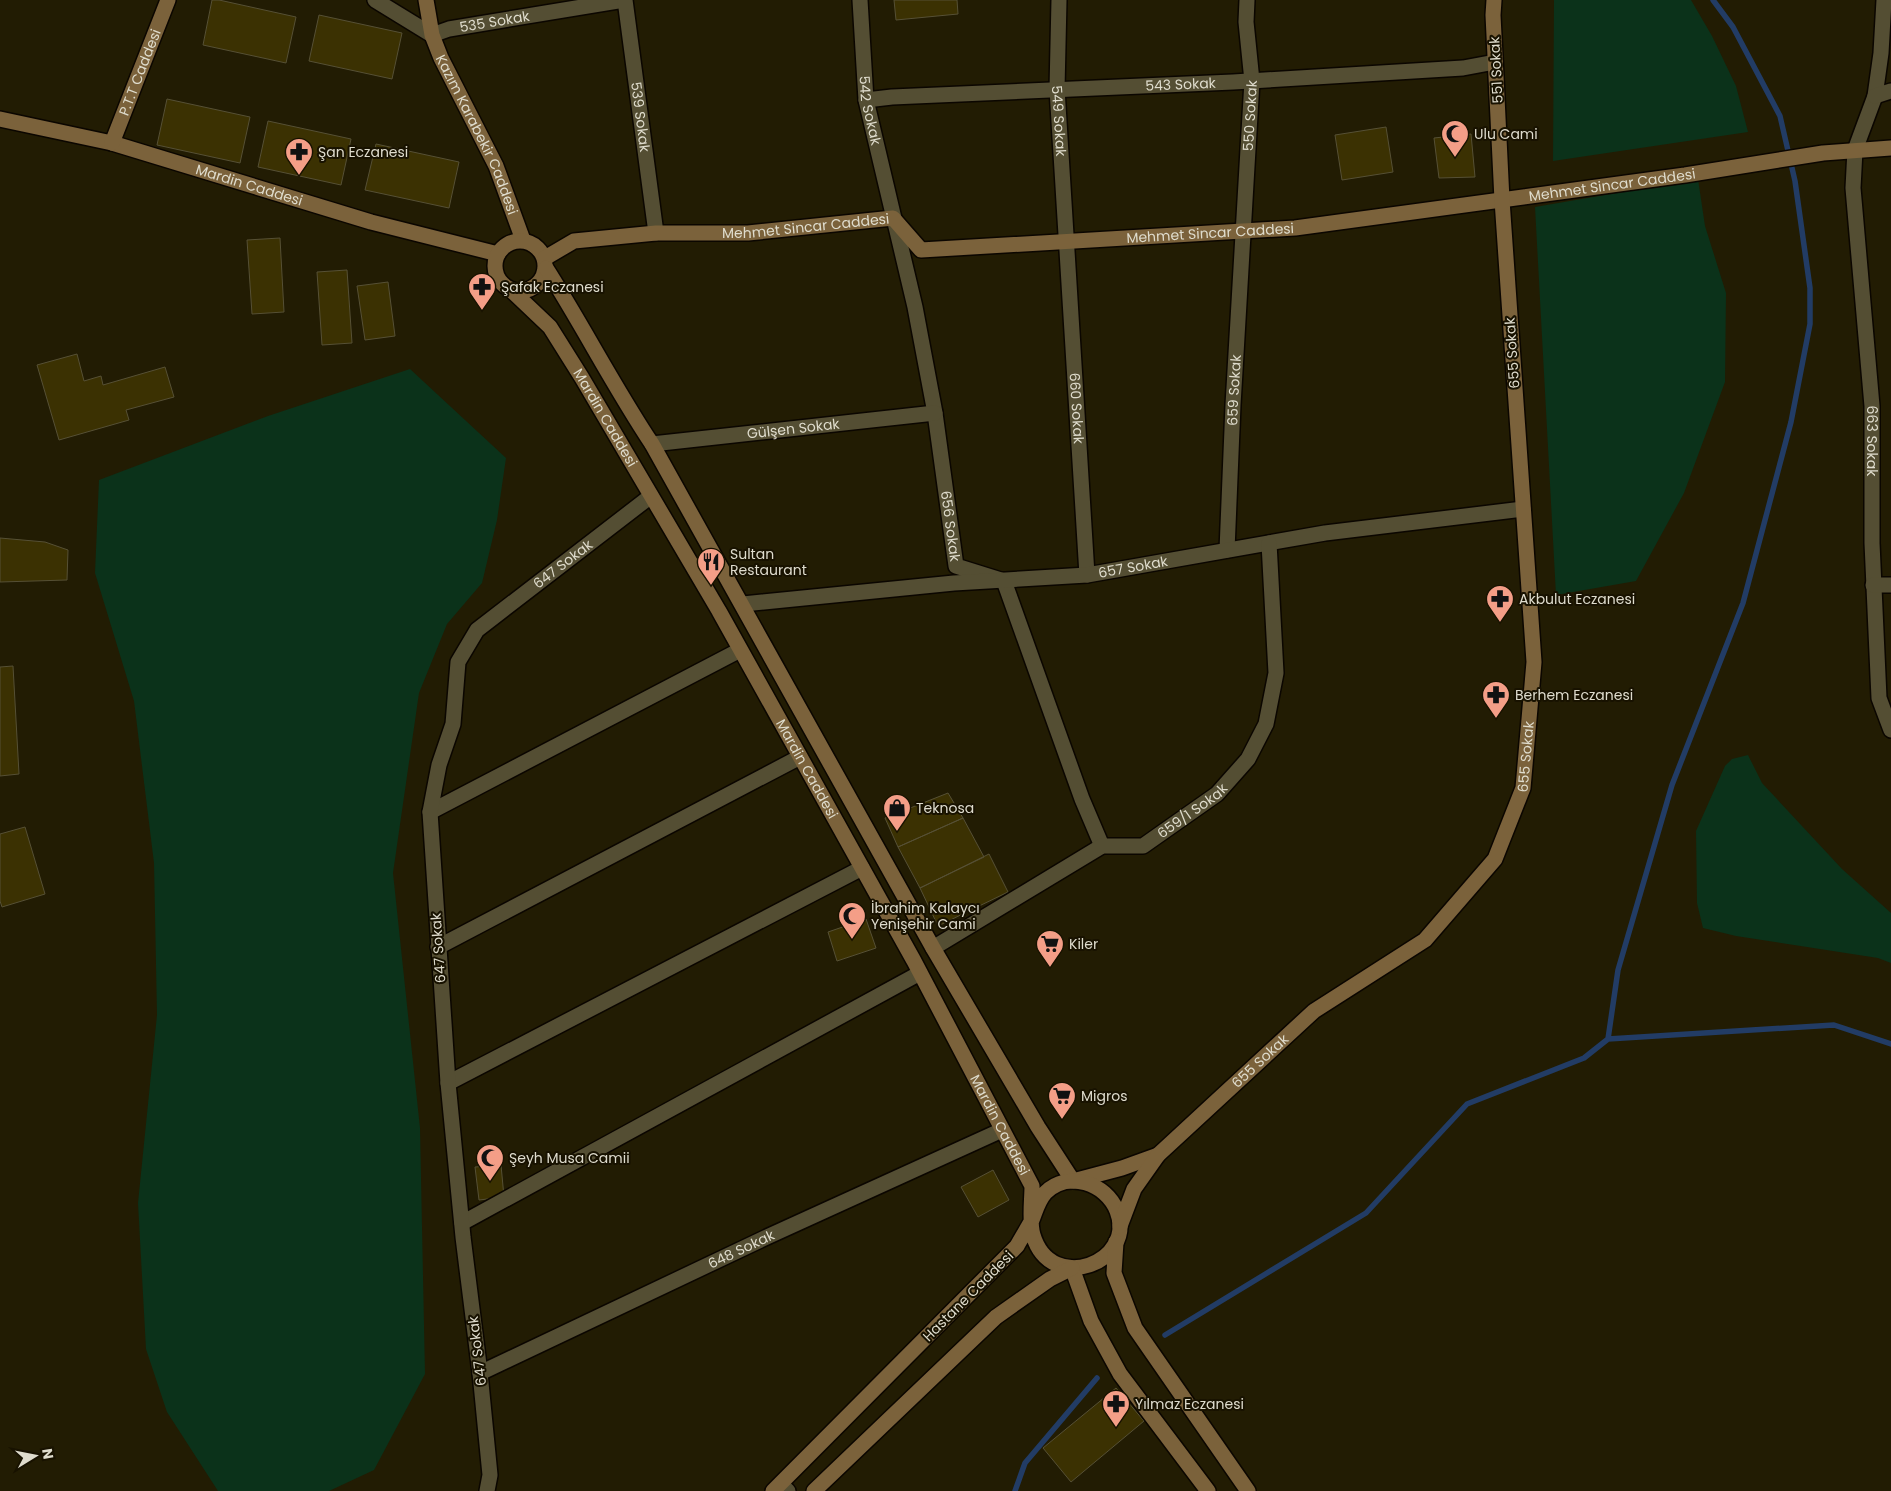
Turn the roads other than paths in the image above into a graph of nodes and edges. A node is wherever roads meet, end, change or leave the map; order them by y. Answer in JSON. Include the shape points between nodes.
{"nodes":[{"id":1,"x":168,"y":0,"type":"edge"},
{"id":2,"x":375,"y":0,"type":"edge"},
{"id":3,"x":426,"y":0,"type":"edge"},
{"id":4,"x":624,"y":0,"type":"edge"},
{"id":5,"x":860,"y":0,"type":"edge"},
{"id":6,"x":1059,"y":0,"type":"edge"},
{"id":7,"x":1247,"y":0,"type":"edge"},
{"id":8,"x":1494,"y":0,"type":"edge"},
{"id":9,"x":1884,"y":0,"type":"edge"},
{"id":10,"x":432,"y":35,"type":"junction"},
{"id":11,"x":1495,"y":62,"type":"junction"},
{"id":12,"x":1252,"y":81,"type":"junction"},
{"id":13,"x":1057,"y":89,"type":"junction"},
{"id":14,"x":1891,"y":91,"type":"edge"},
{"id":15,"x":1875,"y":96,"type":"junction"},
{"id":16,"x":866,"y":100,"type":"junction"},
{"id":17,"x":0,"y":119,"type":"edge"},
{"id":18,"x":112,"y":143,"type":"junction"},
{"id":19,"x":1891,"y":148,"type":"edge"},
{"id":20,"x":1855,"y":150,"type":"junction"},
{"id":21,"x":1502,"y":200,"type":"junction"},
{"id":22,"x":893,"y":218,"type":"junction"},
{"id":23,"x":1243,"y":231,"type":"junction"},
{"id":24,"x":656,"y":233,"type":"junction"},
{"id":25,"x":523,"y":240,"type":"junction"},
{"id":26,"x":1067,"y":241,"type":"junction"},
{"id":27,"x":498,"y":254,"type":"junction"},
{"id":28,"x":545,"y":263,"type":"junction"},
{"id":29,"x":511,"y":290,"type":"junction"},
{"id":30,"x":935,"y":413,"type":"junction"},
{"id":31,"x":652,"y":444,"type":"junction"},
{"id":32,"x":651,"y":496,"type":"junction"},
{"id":33,"x":1523,"y":509,"type":"junction"},
{"id":34,"x":1269,"y":543,"type":"junction"},
{"id":35,"x":1227,"y":550,"type":"junction"},
{"id":36,"x":1087,"y":575,"type":"junction"},
{"id":37,"x":1004,"y":581,"type":"junction"},
{"id":38,"x":1874,"y":585,"type":"junction"},
{"id":39,"x":1891,"y":585,"type":"edge"},
{"id":40,"x":742,"y":604,"type":"junction"},
{"id":41,"x":740,"y":650,"type":"junction"},
{"id":42,"x":1891,"y":730,"type":"edge"},
{"id":43,"x":800,"y":757,"type":"junction"},
{"id":44,"x":430,"y":812,"type":"junction"},
{"id":45,"x":1102,"y":846,"type":"junction"},
{"id":46,"x":862,"y":868,"type":"junction"},
{"id":47,"x":438,"y":947,"type":"junction"},
{"id":48,"x":933,"y":948,"type":"junction"},
{"id":49,"x":920,"y":973,"type":"junction"},
{"id":50,"x":448,"y":1083,"type":"junction"},
{"id":51,"x":1002,"y":1130,"type":"junction"},
{"id":52,"x":1158,"y":1155,"type":"junction"},
{"id":53,"x":1073,"y":1181,"type":"junction"},
{"id":54,"x":1032,"y":1218,"type":"junction"},
{"id":55,"x":462,"y":1223,"type":"junction"},
{"id":56,"x":1118,"y":1234,"type":"junction"},
{"id":57,"x":1072,"y":1268,"type":"junction"},
{"id":58,"x":480,"y":1373,"type":"junction"},
{"id":59,"x":781,"y":1489,"type":"edge"},
{"id":60,"x":487,"y":1491,"type":"edge"},
{"id":61,"x":814,"y":1491,"type":"edge"},
{"id":62,"x":1208,"y":1491,"type":"edge"},
{"id":63,"x":1248,"y":1491,"type":"edge"}],
"edges":[{"from":1,"to":18,"type":"street","name":"P.T.T Caddesi"},
{"from":2,"to":10,"type":"street"},
{"from":3,"to":10,"type":"street","name":"Kazım Karabekir Caddesi"},
{"from":4,"to":10,"type":"street","name":"535 Sokak","via":[[449,29]]},
{"from":4,"to":24,"type":"street","name":"539 Sokak"},
{"from":5,"to":16,"type":"street","name":"542 Sokak"},
{"from":6,"to":13,"type":"street","name":"549 Sokak"},
{"from":7,"to":12,"type":"street","name":"550 Sokak"},
{"from":8,"to":11,"type":"street","name":"551 Sokak"},
{"from":9,"to":15,"type":"street","name":"663 Sokak"},
{"from":10,"to":25,"type":"street","name":"Kazım Karabekir Caddesi","via":[[496,166]]},
{"from":11,"to":12,"type":"street","name":"543 Sokak","via":[[1463,68]]},
{"from":11,"to":21,"type":"street","name":"551 Sokak"},
{"from":12,"to":13,"type":"street","name":"543 Sokak"},
{"from":12,"to":23,"type":"street","name":"550 Sokak"},
{"from":13,"to":16,"type":"street","name":"543 Sokak"},
{"from":13,"to":26,"type":"street","name":"549 Sokak"},
{"from":14,"to":15,"type":"street"},
{"from":15,"to":20,"type":"street","name":"663 Sokak"},
{"from":16,"to":22,"type":"street","name":"542 Sokak"},
{"from":17,"to":18,"type":"street","name":"Mardin Caddesi"},
{"from":18,"to":27,"type":"street","name":"Mardin Caddesi","via":[[371,222]]},
{"from":19,"to":20,"type":"street","name":"Mehmet Sincar Caddesi"},
{"from":20,"to":21,"type":"street","name":"Mehmet Sincar Caddesi"},
{"from":20,"to":38,"type":"street","name":"663 Sokak","via":[[1853,188],[1872,406]]},
{"from":21,"to":23,"type":"street","name":"Mehmet Sincar Caddesi","via":[[1295,228]]},
{"from":21,"to":33,"type":"street","name":"655 Sokak"},
{"from":22,"to":24,"type":"street","name":"Mehmet Sincar Caddesi","via":[[748,233]]},
{"from":22,"to":26,"type":"street","name":"Mehmet Sincar Caddesi","via":[[921,250]]},
{"from":22,"to":30,"type":"street","name":"656 Sokak","via":[[915,307]]},
{"from":23,"to":26,"type":"street","name":"Mehmet Sincar Caddesi"},
{"from":23,"to":35,"type":"street","name":"659 Sokak"},
{"from":24,"to":28,"type":"street","name":"Mehmet Sincar Caddesi","via":[[574,241]]},
{"from":25,"to":27,"type":"street","via":[[508,243]]},
{"from":25,"to":28,"type":"street","via":[[536,246]]},
{"from":26,"to":36,"type":"street","name":"660 Sokak"},
{"from":27,"to":29,"type":"street","name":"Mardin Caddesi","via":[[495,271]]},
{"from":28,"to":29,"type":"street","via":[[544,276],[534,288]]},
{"from":28,"to":31,"type":"street","name":"Mardin Caddesi"},
{"from":29,"to":32,"type":"street","name":"Mardin Caddesi","via":[[550,327]]},
{"from":30,"to":31,"type":"street","name":"Gülşen Sokak"},
{"from":30,"to":37,"type":"street","name":"656 Sokak","via":[[956,566]]},
{"from":31,"to":40,"type":"street","name":"Mardin Caddesi"},
{"from":32,"to":41,"type":"street","name":"Mardin Caddesi"},
{"from":32,"to":44,"type":"street","name":"647 Sokak","via":[[477,630],[458,662],[453,724],[439,765]]},
{"from":33,"to":34,"type":"street","name":"657 Sokak"},
{"from":33,"to":52,"type":"street","name":"655 Sokak","via":[[1534,662],[1523,788],[1495,859],[1425,940],[1314,1011]]},
{"from":34,"to":35,"type":"street","name":"657 Sokak"},
{"from":34,"to":45,"type":"street","name":"659/1 Sokak","via":[[1276,673],[1266,724],[1248,759],[1217,794],[1143,846]]},
{"from":35,"to":36,"type":"street","name":"657 Sokak"},
{"from":36,"to":37,"type":"street","name":"657 Sokak"},
{"from":37,"to":40,"type":"street","name":"657 Sokak"},
{"from":37,"to":45,"type":"street"},
{"from":38,"to":39,"type":"street"},
{"from":38,"to":42,"type":"street","name":"663 Sokak","via":[[1879,698]]},
{"from":40,"to":48,"type":"street","name":"Mardin Caddesi"},
{"from":41,"to":43,"type":"street","name":"Mardin Caddesi"},
{"from":41,"to":44,"type":"street"},
{"from":43,"to":46,"type":"street","name":"Mardin Caddesi"},
{"from":43,"to":47,"type":"street"},
{"from":44,"to":47,"type":"street","name":"647 Sokak"},
{"from":45,"to":48,"type":"street"},
{"from":46,"to":49,"type":"street","name":"Mardin Caddesi"},
{"from":46,"to":50,"type":"street"},
{"from":47,"to":50,"type":"street","name":"647 Sokak"},
{"from":48,"to":53,"type":"street","name":"Mardin Caddesi"},
{"from":49,"to":51,"type":"street","name":"Mardin Caddesi"},
{"from":49,"to":55,"type":"street"},
{"from":50,"to":55,"type":"street","name":"647 Sokak"},
{"from":51,"to":54,"type":"street","name":"Mardin Caddesi","via":[[1032,1186]]},
{"from":51,"to":58,"type":"street","name":"648 Sokak"},
{"from":52,"to":53,"type":"street","name":"655 Sokak"},
{"from":52,"to":56,"type":"street","name":"655 Sokak","via":[[1134,1189]]},
{"from":53,"to":54,"type":"street","via":[[1059,1184],[1046,1192]]},
{"from":53,"to":56,"type":"street","via":[[1088,1183],[1112,1200],[1118,1213]]},
{"from":54,"to":57,"type":"street","via":[[1032,1233],[1038,1247],[1047,1258]]},
{"from":54,"to":59,"type":"street","name":"Hastane Caddesi","via":[[1017,1246]]},
{"from":55,"to":58,"type":"street","name":"647 Sokak"},
{"from":56,"to":57,"type":"street","via":[[1109,1252],[1099,1262]]},
{"from":56,"to":63,"type":"street","via":[[1114,1273],[1136,1328]]},
{"from":57,"to":61,"type":"street","via":[[1050,1279],[996,1317]]},
{"from":57,"to":62,"type":"street","via":[[1091,1321],[1120,1374]]},
{"from":58,"to":60,"type":"street","name":"647 Sokak","via":[[490,1475]]}]}
